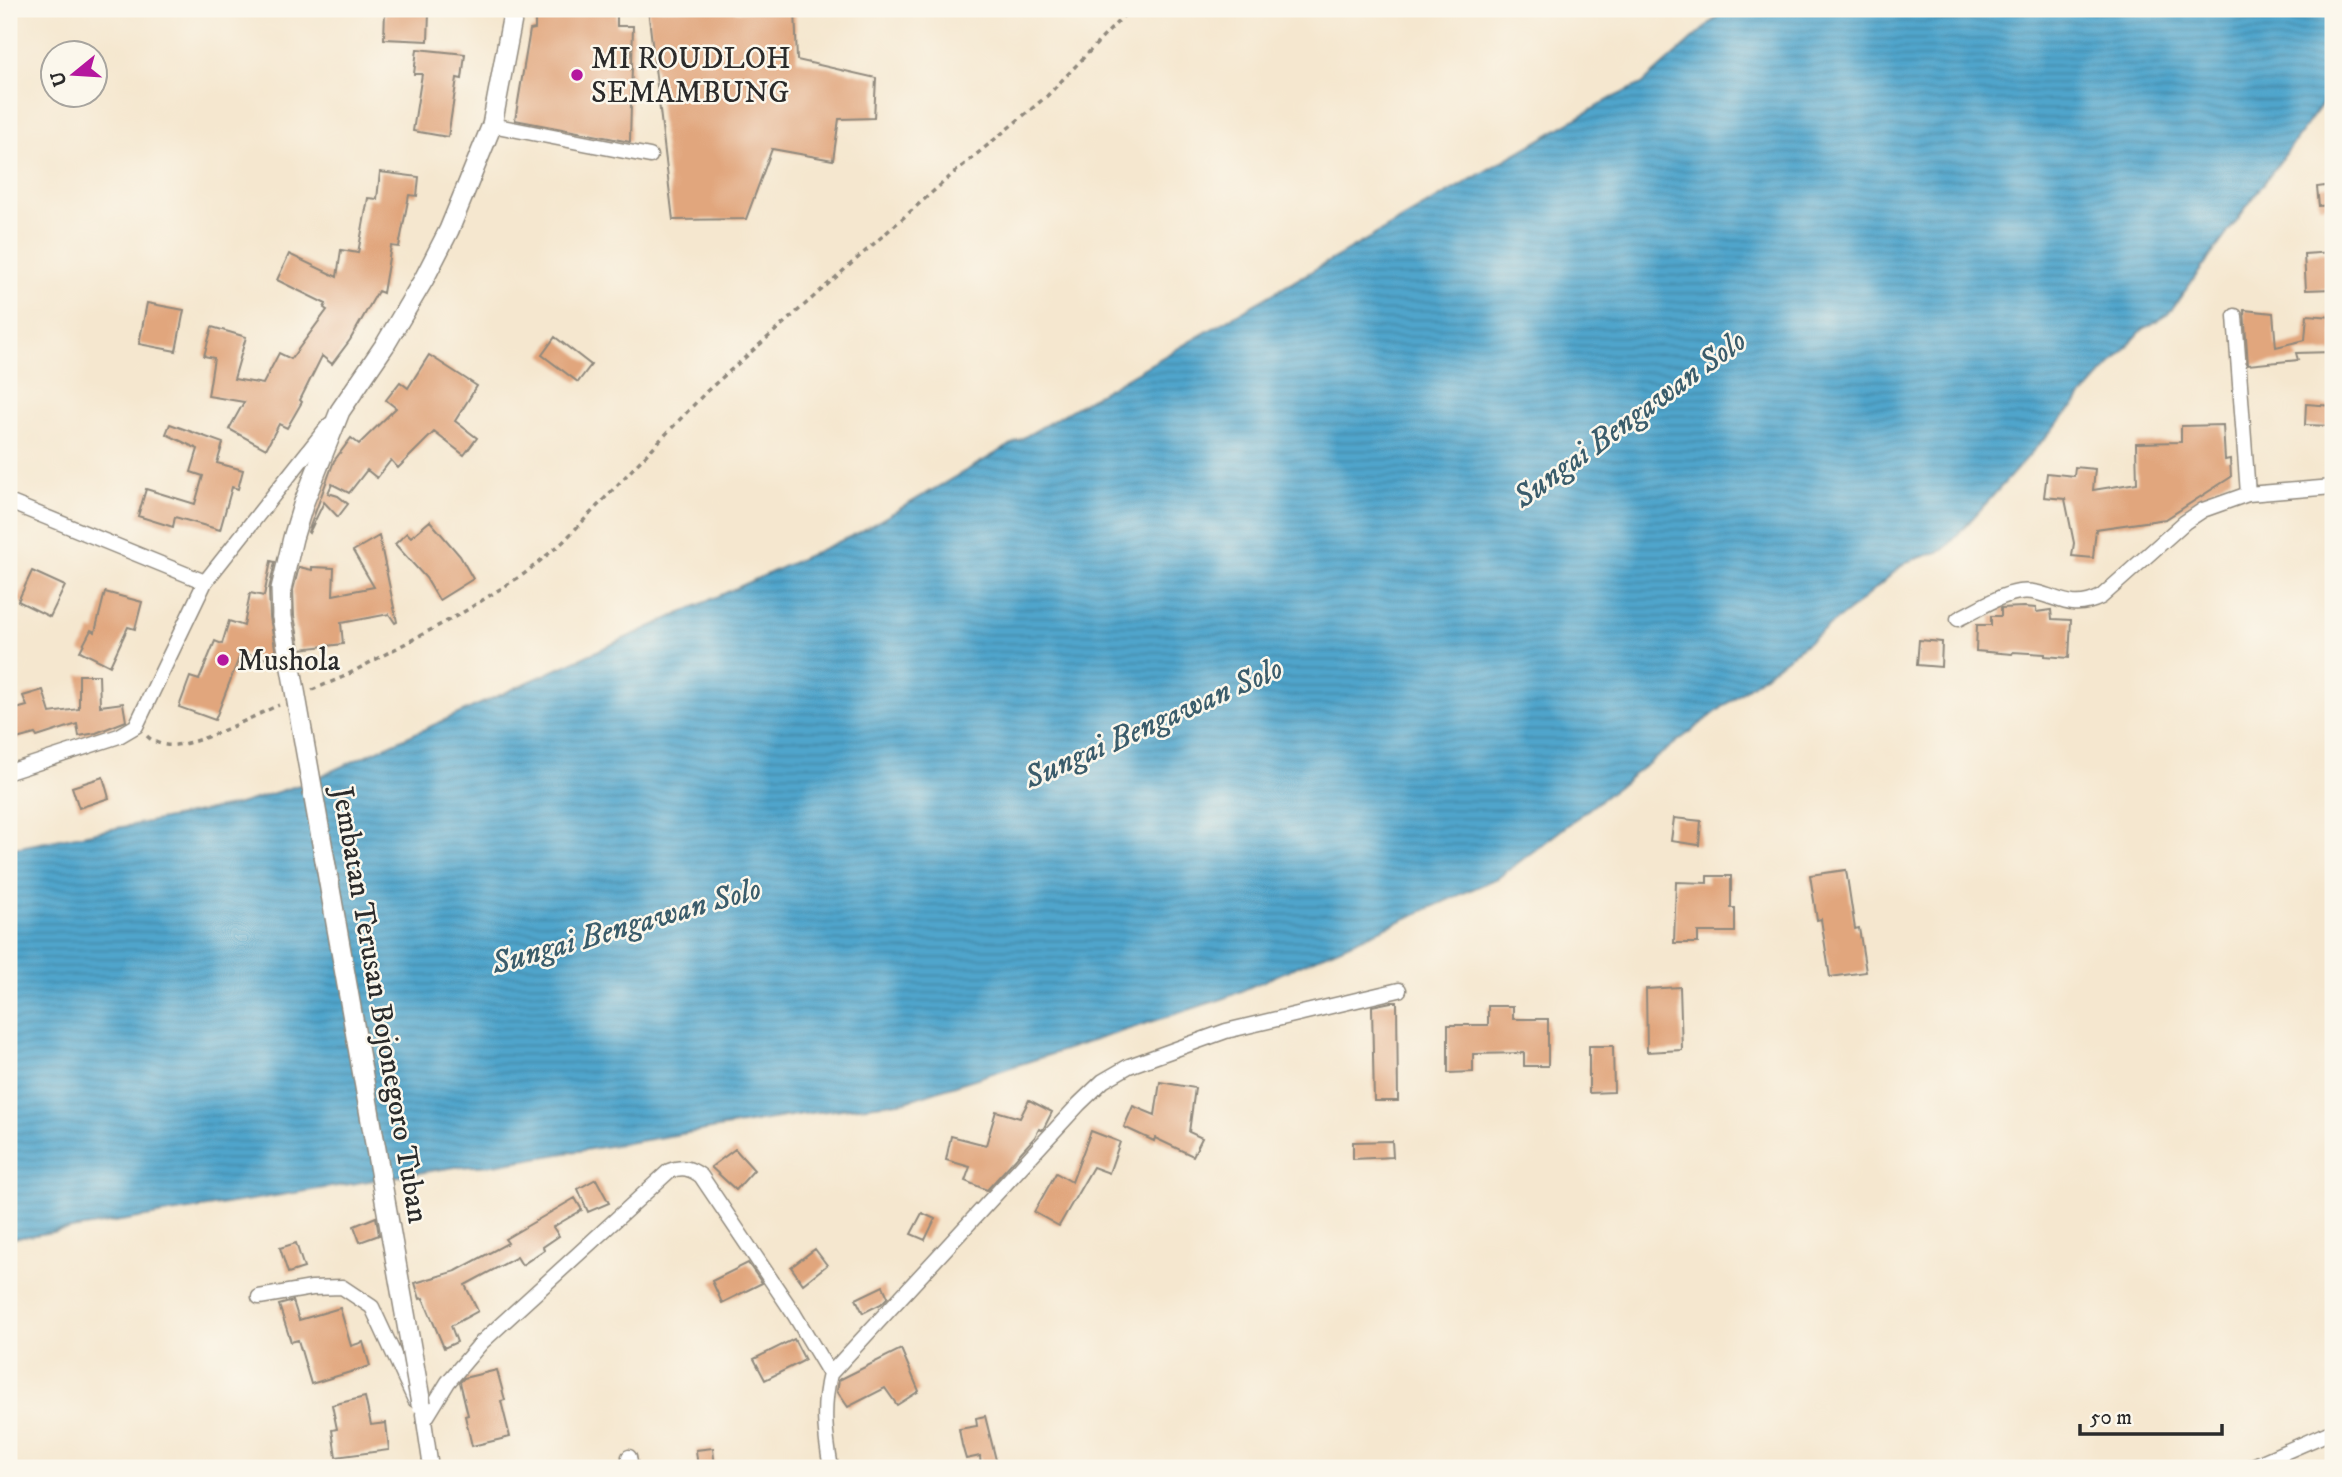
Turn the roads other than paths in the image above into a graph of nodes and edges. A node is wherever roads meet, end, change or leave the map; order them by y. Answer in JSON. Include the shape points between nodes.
{"nodes":[{"id":1,"x":514,"y":9,"type":"edge"},
{"id":2,"x":492,"y":125,"type":"junction"},
{"id":3,"x":650,"y":156,"type":"dead end"},
{"id":4,"x":2235,"y":316,"type":"dead end"},
{"id":5,"x":340,"y":411,"type":"junction"},
{"id":6,"x":2333,"y":487,"type":"edge"},
{"id":7,"x":2248,"y":494,"type":"junction"},
{"id":8,"x":9,"y":502,"type":"edge"},
{"id":9,"x":205,"y":582,"type":"junction"},
{"id":10,"x":1958,"y":619,"type":"dead end"},
{"id":11,"x":9,"y":772,"type":"edge"},
{"id":12,"x":1399,"y":990,"type":"dead end"},
{"id":13,"x":259,"y":1297,"type":"dead end"},
{"id":14,"x":830,"y":1374,"type":"junction"},
{"id":15,"x":423,"y":1412,"type":"junction"},
{"id":16,"x":2333,"y":1431,"type":"edge"},
{"id":17,"x":431,"y":1468,"type":"edge"},
{"id":18,"x":831,"y":1468,"type":"edge"},
{"id":19,"x":2248,"y":1468,"type":"edge"}],
"edges":[{"from":1,"to":2,"type":"street","name":"Jembatan Terusan Bojonegoro Tuban"},
{"from":2,"to":3,"type":"street"},
{"from":2,"to":5,"type":"street","name":"Jembatan Terusan Bojonegoro Tuban","via":[[424,279]]},
{"from":4,"to":7,"type":"street"},
{"from":5,"to":9,"type":"street"},
{"from":5,"to":15,"type":"street","name":"Jembatan Terusan Bojonegoro Tuban","bridge":true,"via":[[293,538],[281,589],[282,617]]},
{"from":6,"to":7,"type":"street"},
{"from":7,"to":10,"type":"street","via":[[2203,510],[2185,522],[2089,603],[2074,605],[2018,592]]},
{"from":8,"to":9,"type":"street"},
{"from":9,"to":11,"type":"street","via":[[136,726],[119,736]]},
{"from":12,"to":14,"type":"street","via":[[1226,1031],[1129,1066],[1103,1081]]},
{"from":13,"to":15,"type":"street","via":[[342,1287],[372,1307]]},
{"from":14,"to":15,"type":"street","via":[[701,1176],[690,1168],[679,1168],[669,1171],[632,1203],[482,1342]]},
{"from":14,"to":18,"type":"street","via":[[824,1419]]},
{"from":15,"to":17,"type":"street"},
{"from":16,"to":19,"type":"street"}]}
